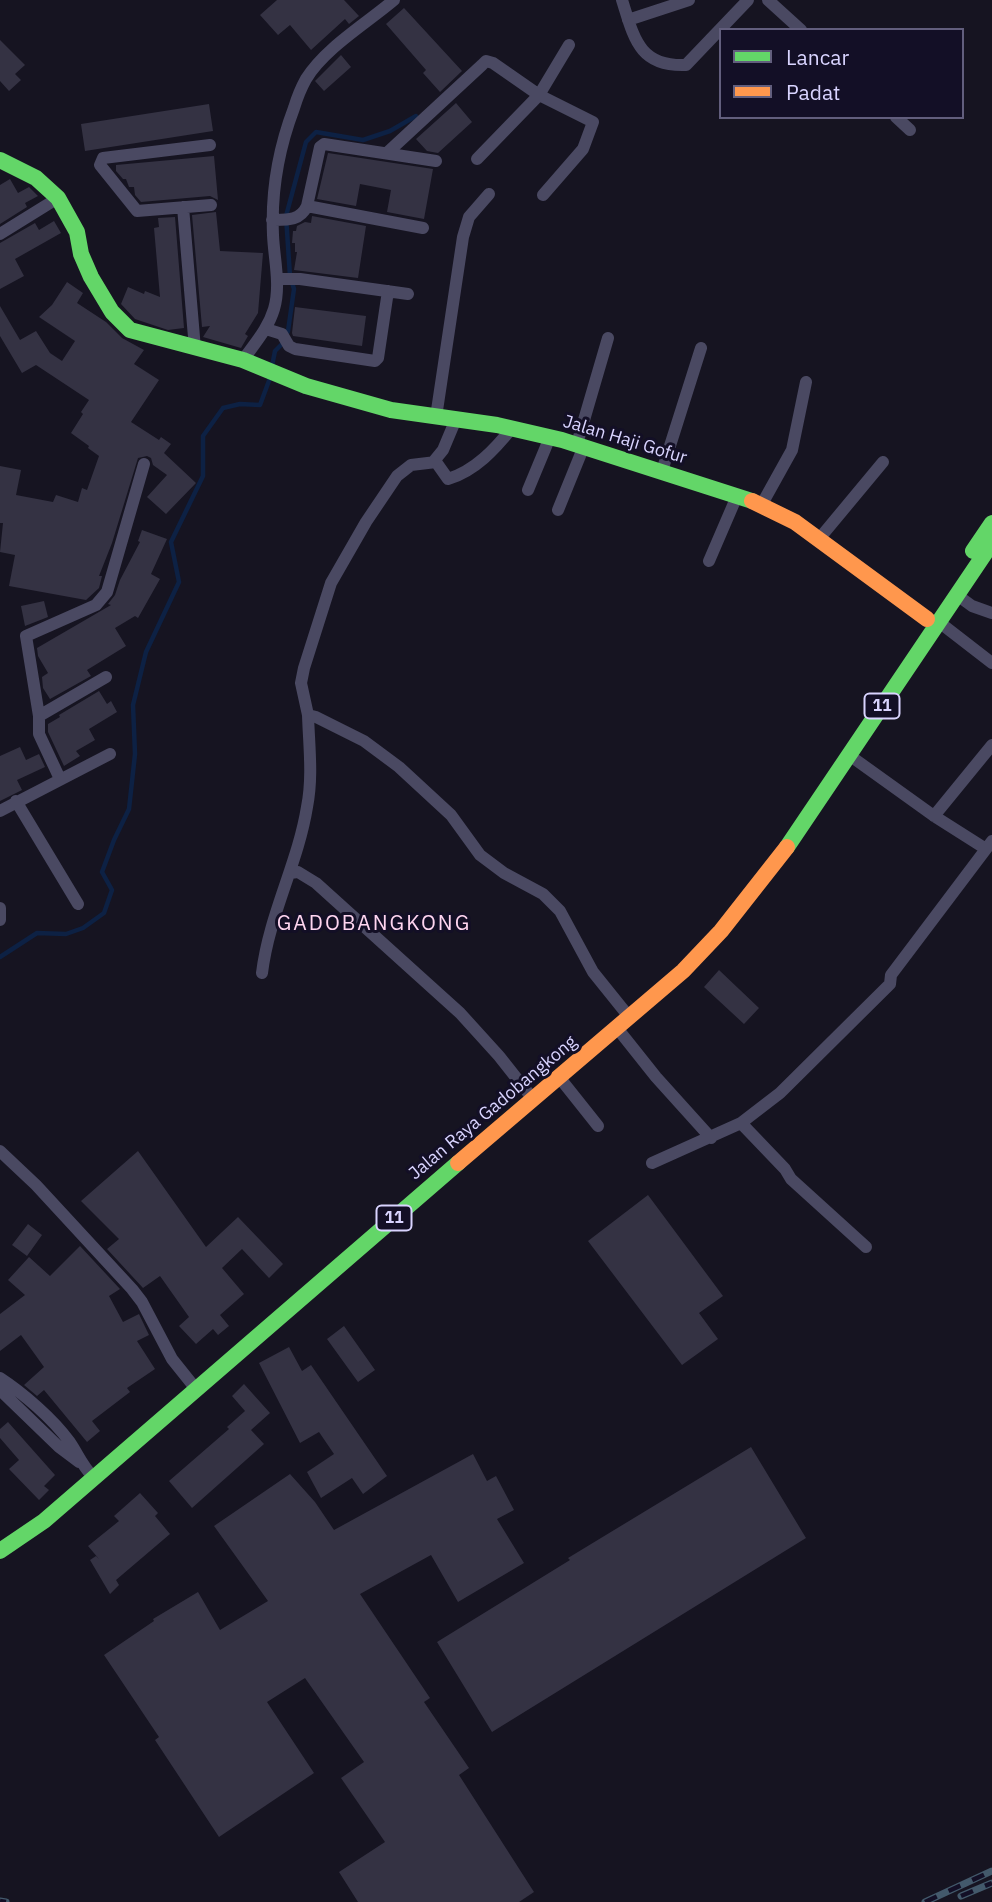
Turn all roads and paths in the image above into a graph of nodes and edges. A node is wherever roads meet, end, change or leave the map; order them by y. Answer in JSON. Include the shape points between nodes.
{"nodes":[{"id":1,"x":394,"y":0,"type":"edge"},
{"id":2,"x":622,"y":0,"type":"edge"},
{"id":3,"x":689,"y":0,"type":"edge"},
{"id":4,"x":748,"y":0,"type":"edge"},
{"id":5,"x":768,"y":0,"type":"edge"},
{"id":6,"x":628,"y":20,"type":"junction"},
{"id":7,"x":721,"y":28,"type":"edge"},
{"id":8,"x":799,"y":28,"type":"edge"},
{"id":9,"x":719,"y":30,"type":"edge"},
{"id":10,"x":569,"y":45,"type":"dead end"},
{"id":11,"x":538,"y":95,"type":"junction"},
{"id":12,"x":898,"y":119,"type":"edge"},
{"id":13,"x":910,"y":130,"type":"dead end"},
{"id":14,"x":210,"y":145,"type":"dead end"},
{"id":15,"x":388,"y":152,"type":"junction"},
{"id":16,"x":477,"y":159,"type":"dead end"},
{"id":17,"x":0,"y":160,"type":"edge"},
{"id":18,"x":436,"y":161,"type":"dead end"},
{"id":19,"x":489,"y":194,"type":"dead end"},
{"id":20,"x":542,"y":195,"type":"dead end"},
{"id":21,"x":58,"y":198,"type":"junction"},
{"id":22,"x":211,"y":205,"type":"dead end"},
{"id":23,"x":307,"y":206,"type":"junction"},
{"id":24,"x":183,"y":207,"type":"junction"},
{"id":25,"x":281,"y":220,"type":"junction"},
{"id":26,"x":423,"y":228,"type":"dead end"},
{"id":27,"x":0,"y":234,"type":"edge"},
{"id":28,"x":285,"y":279,"type":"junction"},
{"id":29,"x":388,"y":291,"type":"junction"},
{"id":30,"x":408,"y":293,"type":"dead end"},
{"id":31,"x":266,"y":329,"type":"junction"},
{"id":32,"x":608,"y":338,"type":"dead end"},
{"id":33,"x":701,"y":348,"type":"dead end"},
{"id":34,"x":195,"y":349,"type":"junction"},
{"id":35,"x":243,"y":360,"type":"junction"},
{"id":36,"x":806,"y":382,"type":"dead end"},
{"id":37,"x":436,"y":417,"type":"junction"},
{"id":38,"x":456,"y":419,"type":"junction"},
{"id":39,"x":512,"y":428,"type":"junction"},
{"id":40,"x":550,"y":437,"type":"junction"},
{"id":41,"x":581,"y":445,"type":"junction"},
{"id":42,"x":434,"y":461,"type":"junction"},
{"id":43,"x":883,"y":462,"type":"dead end"},
{"id":44,"x":144,"y":464,"type":"dead end"},
{"id":45,"x":662,"y":471,"type":"junction"},
{"id":46,"x":528,"y":490,"type":"dead end"},
{"id":47,"x":737,"y":496,"type":"junction"},
{"id":48,"x":762,"y":504,"type":"junction"},
{"id":49,"x":558,"y":510,"type":"dead end"},
{"id":50,"x":992,"y":523,"type":"edge"},
{"id":51,"x":819,"y":539,"type":"junction"},
{"id":52,"x":992,"y":543,"type":"edge"},
{"id":53,"x":709,"y":561,"type":"dead end"},
{"id":54,"x":957,"y":595,"type":"junction"},
{"id":55,"x":992,"y":613,"type":"edge"},
{"id":56,"x":933,"y":620,"type":"junction"},
{"id":57,"x":992,"y":663,"type":"edge"},
{"id":58,"x":106,"y":677,"type":"dead end"},
{"id":59,"x":308,"y":715,"type":"junction"},
{"id":60,"x":39,"y":716,"type":"junction"},
{"id":61,"x":992,"y":745,"type":"edge"},
{"id":62,"x":110,"y":754,"type":"dead end"},
{"id":63,"x":849,"y":755,"type":"junction"},
{"id":64,"x":60,"y":779,"type":"junction"},
{"id":65,"x":16,"y":801,"type":"junction"},
{"id":66,"x":0,"y":811,"type":"edge"},
{"id":67,"x":934,"y":816,"type":"junction"},
{"id":68,"x":989,"y":845,"type":"edge"},
{"id":69,"x":768,"y":866,"type":"junction"},
{"id":70,"x":290,"y":873,"type":"junction"},
{"id":71,"x":78,"y":904,"type":"dead end"},
{"id":72,"x":0,"y":908,"type":"edge"},
{"id":73,"x":0,"y":920,"type":"edge"},
{"id":74,"x":262,"y":973,"type":"dead end"},
{"id":75,"x":624,"y":1023,"type":"junction"},
{"id":76,"x":559,"y":1077,"type":"junction"},
{"id":77,"x":533,"y":1099,"type":"junction"},
{"id":78,"x":741,"y":1122,"type":"junction"},
{"id":79,"x":598,"y":1126,"type":"dead end"},
{"id":80,"x":710,"y":1138,"type":"junction"},
{"id":81,"x":0,"y":1151,"type":"edge"},
{"id":82,"x":652,"y":1163,"type":"dead end"},
{"id":83,"x":866,"y":1247,"type":"dead end"},
{"id":84,"x":0,"y":1378,"type":"edge"},
{"id":85,"x":196,"y":1389,"type":"junction"},
{"id":86,"x":0,"y":1390,"type":"edge"},
{"id":87,"x":80,"y":1462,"type":"junction"},
{"id":88,"x":93,"y":1477,"type":"junction"},
{"id":89,"x":0,"y":1550,"type":"edge"}],
"edges":[{"from":1,"to":25,"type":"street","via":[[327,54],[306,79],[275,169]]},
{"from":2,"to":6,"type":"street"},
{"from":3,"to":6,"type":"street"},
{"from":4,"to":7,"type":"street"},
{"from":5,"to":8,"type":"street"},
{"from":6,"to":9,"type":"street","via":[[651,59],[668,65],[686,65]]},
{"from":10,"to":11,"type":"street"},
{"from":11,"to":15,"type":"street","via":[[486,61]]},
{"from":11,"to":16,"type":"street"},
{"from":11,"to":20,"type":"street","via":[[593,122],[583,149]]},
{"from":12,"to":13,"type":"street"},
{"from":14,"to":24,"type":"street","via":[[100,161],[137,211]]},
{"from":15,"to":18,"type":"street"},
{"from":15,"to":23,"type":"street","via":[[324,144]]},
{"from":17,"to":21,"type":"main road","via":[[36,178]]},
{"from":19,"to":37,"type":"street","via":[[469,218],[463,237]]},
{"from":21,"to":27,"type":"street"},
{"from":21,"to":34,"type":"main road","via":[[76,232],[90,277],[112,312],[130,330]]},
{"from":22,"to":24,"type":"street"},
{"from":23,"to":25,"type":"street","via":[[303,215]]},
{"from":23,"to":26,"type":"street"},
{"from":24,"to":34,"type":"street"},
{"from":25,"to":28,"type":"street"},
{"from":28,"to":29,"type":"street"},
{"from":28,"to":31,"type":"street"},
{"from":29,"to":30,"type":"street"},
{"from":29,"to":31,"type":"street","via":[[376,360],[295,349],[282,334]]},
{"from":31,"to":35,"type":"street"},
{"from":32,"to":41,"type":"street"},
{"from":33,"to":45,"type":"street"},
{"from":34,"to":35,"type":"main road"},
{"from":35,"to":37,"type":"main road","name":"Jalan Haji Gofur","via":[[279,377]]},
{"from":36,"to":48,"type":"street","via":[[792,450]]},
{"from":37,"to":38,"type":"main road","name":"Jalan Haji Gofur"},
{"from":38,"to":39,"type":"main road","name":"Jalan Haji Gofur"},
{"from":38,"to":42,"type":"street"},
{"from":39,"to":40,"type":"main road","name":"Jalan Haji Gofur"},
{"from":39,"to":42,"type":"street","via":[[491,453],[449,479]]},
{"from":40,"to":41,"type":"main road","name":"Jalan Haji Gofur"},
{"from":40,"to":46,"type":"street"},
{"from":41,"to":45,"type":"main road","name":"Jalan Haji Gofur"},
{"from":41,"to":49,"type":"street"},
{"from":42,"to":59,"type":"street","via":[[411,465],[397,476],[331,583],[303,668],[301,683]]},
{"from":43,"to":51,"type":"street"},
{"from":44,"to":60,"type":"street","via":[[102,600],[26,636]]},
{"from":45,"to":47,"type":"main road","name":"Jalan Haji Gofur"},
{"from":47,"to":48,"type":"main road","name":"Jalan Haji Gofur"},
{"from":47,"to":53,"type":"street"},
{"from":48,"to":51,"type":"main road","name":"Jalan Haji Gofur"},
{"from":50,"to":56,"type":"main road","name":"Jalan Raya Gadobangkong","number":"11"},
{"from":51,"to":56,"type":"main road","name":"Jalan Haji Gofur"},
{"from":52,"to":54,"type":"main road","name":"Jalan Raya Gadobangkong","number":"11"},
{"from":54,"to":55,"type":"street"},
{"from":54,"to":56,"type":"main road","name":"Jalan Raya Gadobangkong","number":"11"},
{"from":56,"to":57,"type":"street"},
{"from":56,"to":63,"type":"main road","name":"Jalan Raya Gadobangkong","number":"11"},
{"from":56,"to":69,"type":"main road","name":"Jalan Raya Gadobangkong","number":"11","via":[[776,842]]},
{"from":58,"to":60,"type":"street"},
{"from":59,"to":70,"type":"street","via":[[310,788]]},
{"from":59,"to":75,"type":"street","via":[[364,741],[399,767],[451,815],[481,855],[543,894],[560,911]]},
{"from":60,"to":64,"type":"street","via":[[39,734]]},
{"from":61,"to":67,"type":"street"},
{"from":62,"to":64,"type":"street"},
{"from":63,"to":67,"type":"street"},
{"from":63,"to":69,"type":"main road","name":"Jalan Raya Gadobangkong","number":"11","via":[[786,849]]},
{"from":64,"to":65,"type":"street"},
{"from":65,"to":66,"type":"street"},
{"from":65,"to":71,"type":"street"},
{"from":67,"to":68,"type":"street"},
{"from":68,"to":78,"type":"street","via":[[891,975],[890,984],[780,1093]]},
{"from":69,"to":75,"type":"main road","name":"Jalan Raya Gadobangkong","number":"11","via":[[716,938]]},
{"from":70,"to":74,"type":"street"},
{"from":70,"to":77,"type":"street","via":[[298,872],[316,883],[460,1013]]},
{"from":72,"to":73,"type":"street"},
{"from":75,"to":76,"type":"main road","name":"Jalan Raya Gadobangkong","number":"11"},
{"from":75,"to":80,"type":"street","via":[[656,1077]]},
{"from":76,"to":77,"type":"main road","name":"Jalan Raya Gadobangkong","number":"11"},
{"from":76,"to":79,"type":"street"},
{"from":77,"to":85,"type":"main road","name":"Jalan Raya Gadobangkong","number":"11"},
{"from":78,"to":80,"type":"street"},
{"from":78,"to":83,"type":"street","via":[[791,1179]]},
{"from":80,"to":82,"type":"street"},
{"from":81,"to":85,"type":"street","via":[[132,1289],[172,1359]]},
{"from":84,"to":87,"type":"street","via":[[68,1439]]},
{"from":85,"to":88,"type":"main road","name":"Jalan Raya Gadobangkong","number":"11"},
{"from":86,"to":87,"type":"street"},
{"from":87,"to":88,"type":"street"},
{"from":88,"to":89,"type":"main road","name":"Jalan Raya Gadobangkong","number":"11","via":[[44,1521]]}]}
